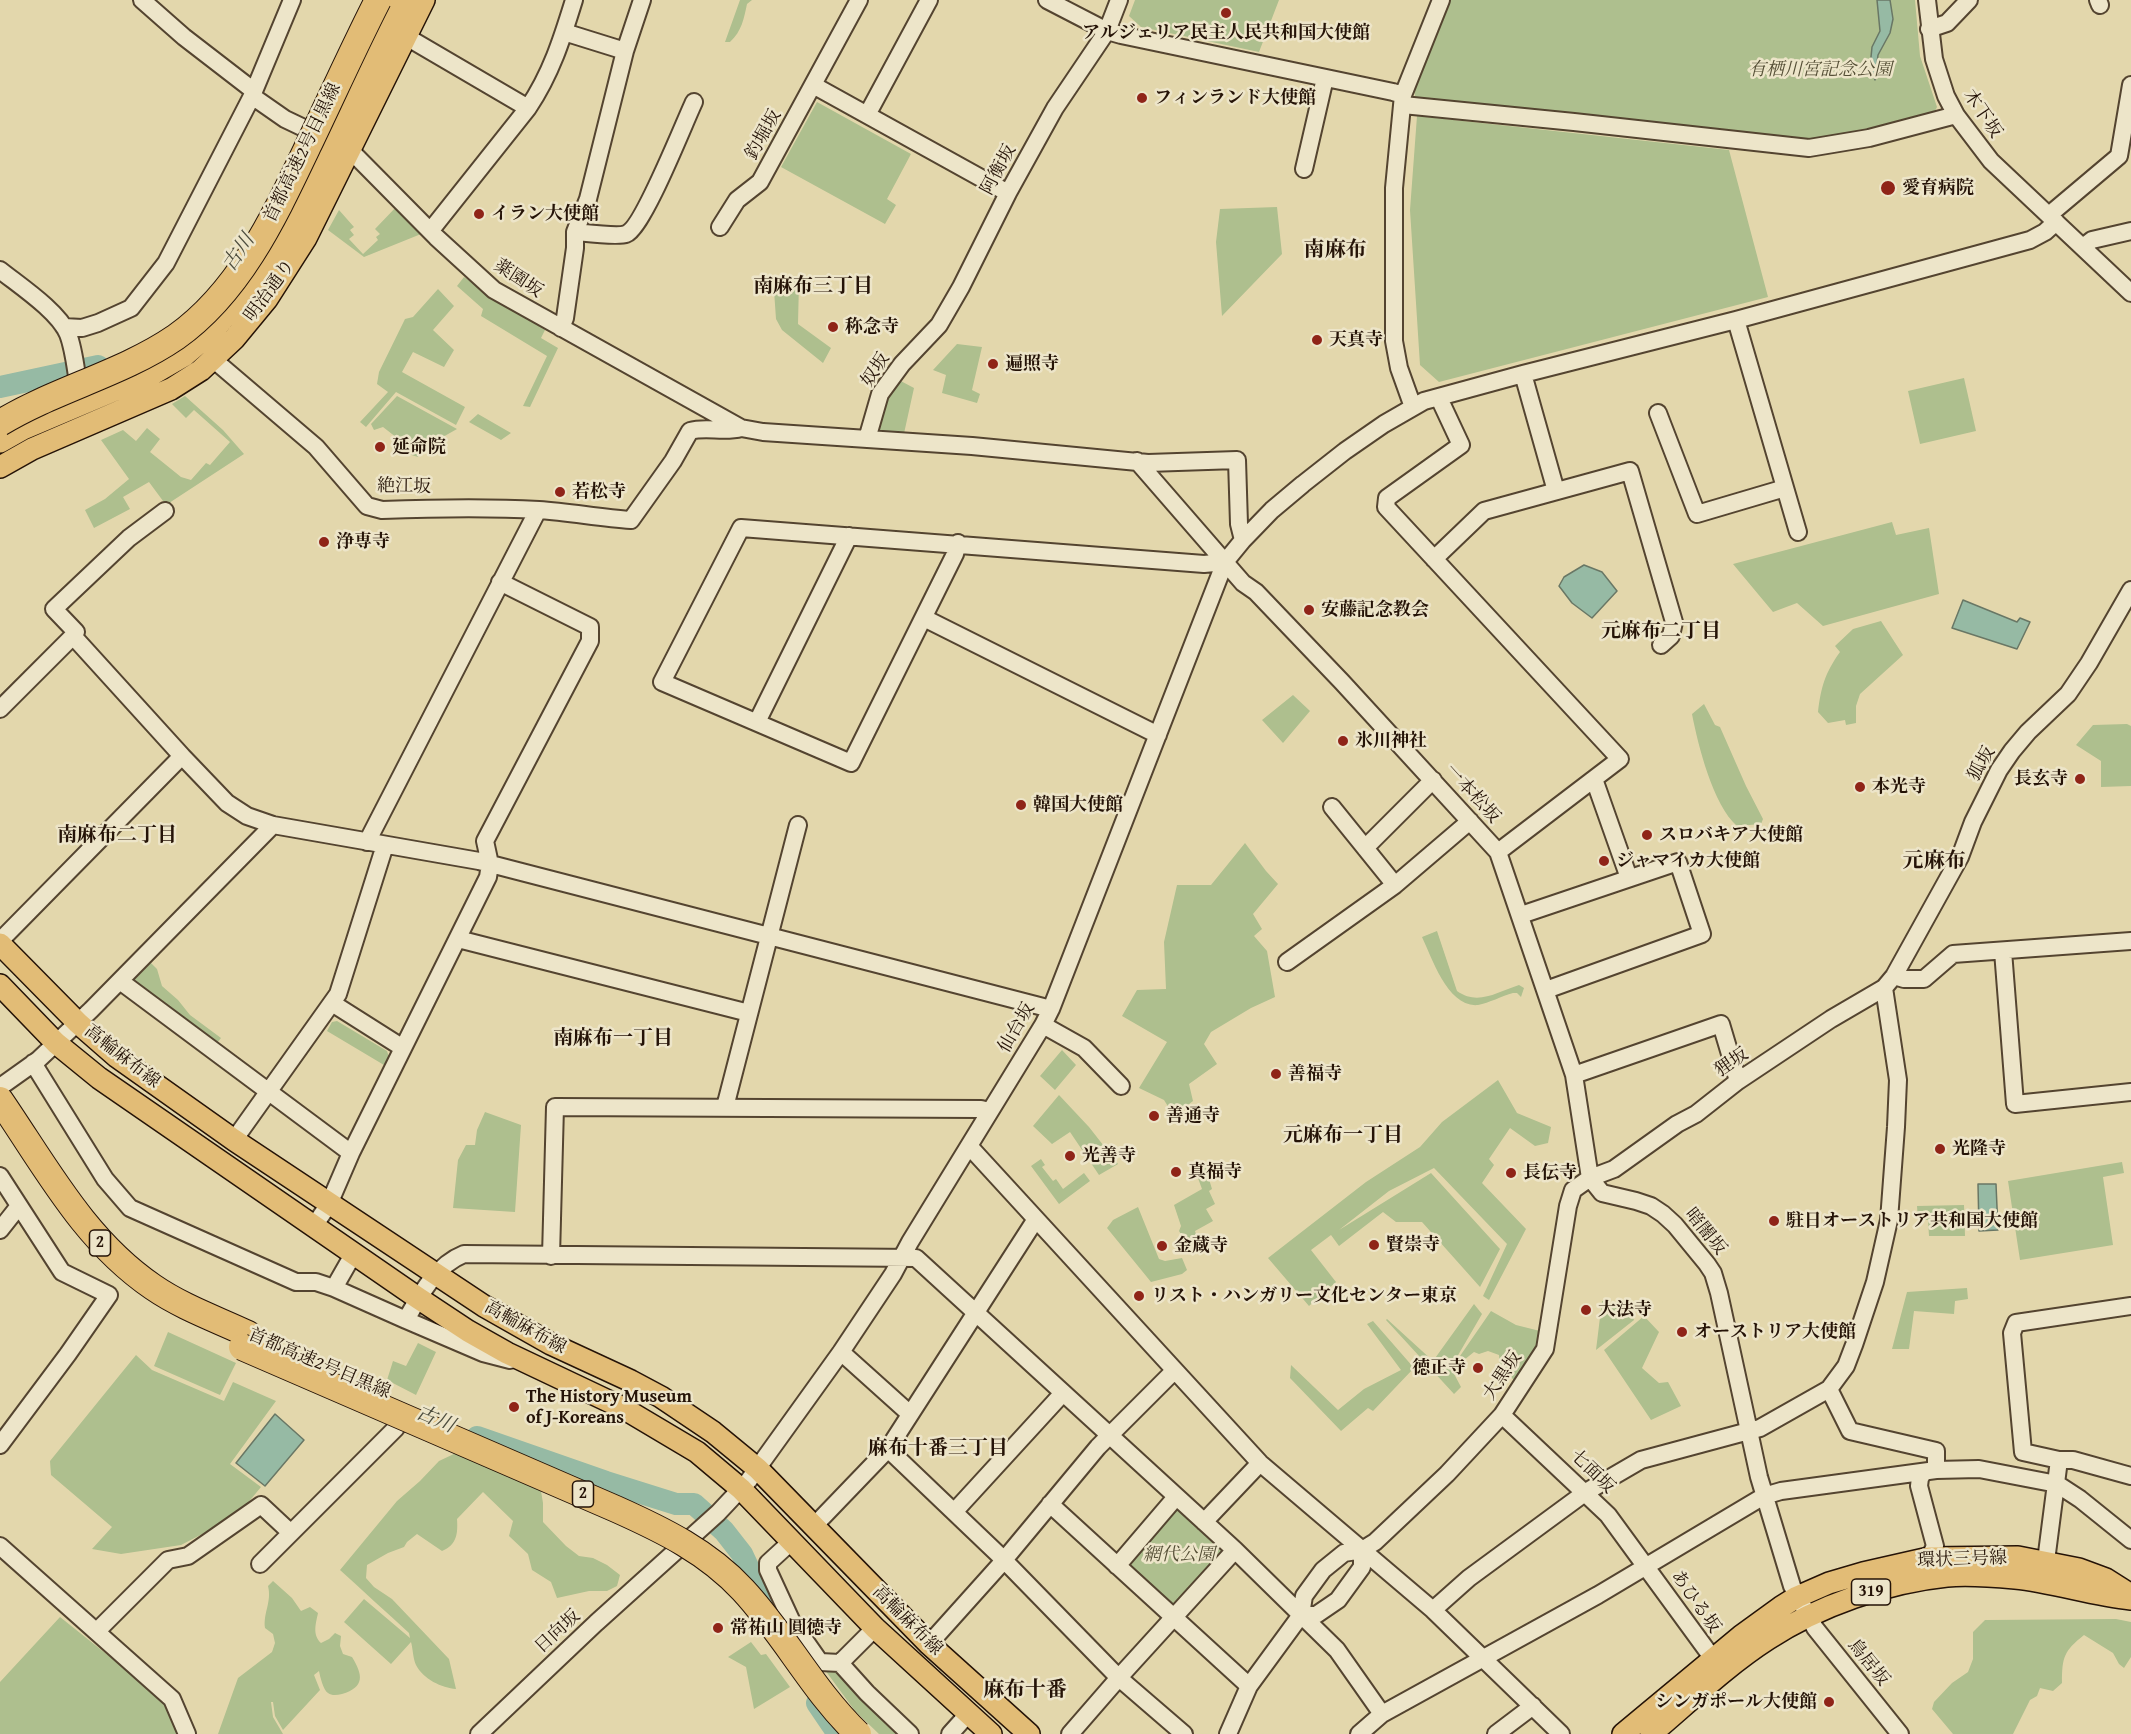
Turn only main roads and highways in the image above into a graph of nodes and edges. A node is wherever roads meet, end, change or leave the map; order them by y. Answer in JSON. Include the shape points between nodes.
{"nodes":[{"id":1,"x":362,"y":0,"type":"edge"},
{"id":2,"x":378,"y":0,"type":"edge"},
{"id":3,"x":402,"y":0,"type":"edge"},
{"id":4,"x":424,"y":0,"type":"edge"},
{"id":5,"x":336,"y":143,"type":"junction"},
{"id":6,"x":0,"y":404,"type":"edge"},
{"id":7,"x":84,"y":405,"type":"junction"},
{"id":8,"x":0,"y":423,"type":"edge"},
{"id":9,"x":0,"y":442,"type":"edge"},
{"id":10,"x":0,"y":467,"type":"edge"},
{"id":11,"x":0,"y":943,"type":"edge"},
{"id":12,"x":0,"y":984,"type":"edge"},
{"id":13,"x":0,"y":1100,"type":"edge"},
{"id":14,"x":0,"y":1127,"type":"edge"},
{"id":15,"x":2131,"y":1597,"type":"edge"},
{"id":16,"x":1803,"y":1606,"type":"junction"},
{"id":17,"x":863,"y":1730,"type":"edge"},
{"id":18,"x":991,"y":1734,"type":"edge"},
{"id":19,"x":1029,"y":1734,"type":"edge"},
{"id":20,"x":1623,"y":1734,"type":"edge"},
{"id":21,"x":1651,"y":1734,"type":"edge"}],
"edges":[{"from":1,"to":6,"type":"highway","name":"首都高速2号目黒線","via":[[263,205],[205,290],[148,336]]},
{"from":2,"to":8,"type":"highway","name":"首都高速2号目黒線","bridge":true,"via":[[265,232],[211,306],[153,351]]},
{"from":3,"to":5,"type":"main road","name":"明治通り"},
{"from":4,"to":5,"type":"main road","name":"明治通り"},
{"from":5,"to":7,"type":"main road","name":"明治通り","via":[[273,255],[214,330],[184,356],[153,374]]},
{"from":5,"to":7,"type":"main road","name":"明治通り","via":[[320,213],[287,270],[253,317],[214,360],[171,389]]},
{"from":7,"to":9,"type":"main road","name":"明治通り"},
{"from":7,"to":10,"type":"main road","name":"明治通り","via":[[28,451]]},
{"from":11,"to":19,"type":"main road","name":"高輪麻布線","via":[[78,1023],[134,1070],[234,1140],[519,1327],[661,1397],[713,1432],[758,1469],[929,1644]]},
{"from":12,"to":18,"type":"main road","name":"高輪麻布線","via":[[56,1043],[120,1093],[418,1298],[468,1331],[655,1425],[697,1452],[741,1489],[875,1628]]},
{"from":13,"to":17,"type":"highway","name":"首都高速2号目黒線","number":"2","via":[[74,1212],[119,1261],[154,1288],[201,1313],[630,1498],[683,1527],[746,1582]]},
{"from":14,"to":17,"type":"highway","name":"首都高速2号目黒線","number":"2","bridge":true,"via":[[77,1241],[124,1285],[187,1323],[616,1509],[686,1544],[744,1590],[821,1693]]},
{"from":15,"to":16,"type":"main road","name":"環状三号線","number":"319","via":[[2101,1596],[2014,1578],[1949,1576]]},
{"from":15,"to":16,"type":"main road","name":"環状三号線","number":"319","via":[[2106,1580],[2046,1562],[2018,1557],[1929,1558],[1829,1583]]},
{"from":16,"to":20,"type":"main road","name":"環状三号線","number":"319","via":[[1749,1630]]},
{"from":16,"to":21,"type":"main road","name":"環状三号線","number":"319"}]}
